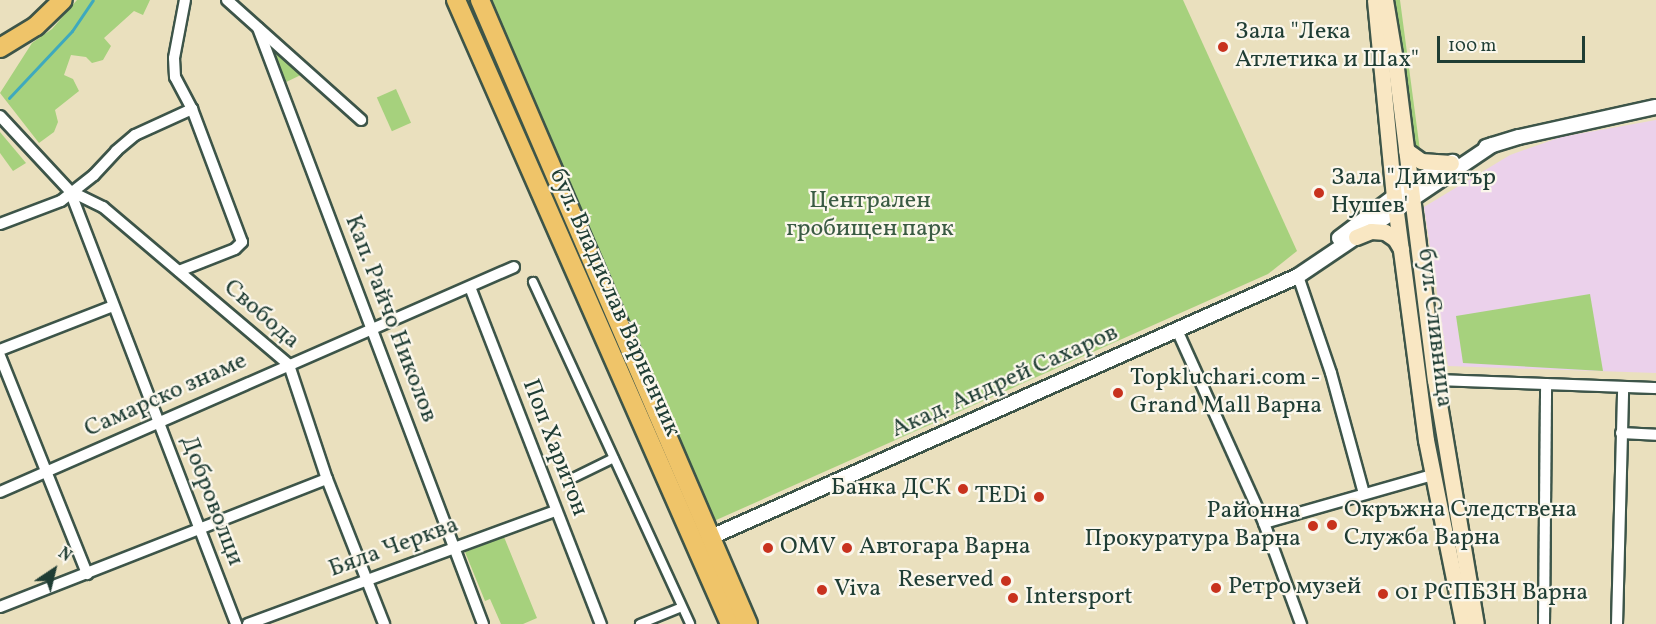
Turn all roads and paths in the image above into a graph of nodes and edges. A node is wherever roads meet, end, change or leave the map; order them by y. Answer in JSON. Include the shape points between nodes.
{"nodes":[{"id":1,"x":63,"y":0,"type":"edge"},
{"id":2,"x":185,"y":0,"type":"edge"},
{"id":3,"x":227,"y":0,"type":"edge"},
{"id":4,"x":456,"y":0,"type":"edge"},
{"id":5,"x":480,"y":0,"type":"edge"},
{"id":6,"x":1375,"y":0,"type":"edge"},
{"id":7,"x":1385,"y":0,"type":"edge"},
{"id":8,"x":258,"y":28,"type":"junction"},
{"id":9,"x":0,"y":48,"type":"edge"},
{"id":10,"x":1656,"y":107,"type":"edge"},
{"id":11,"x":192,"y":108,"type":"junction"},
{"id":12,"x":2,"y":118,"type":"edge"},
{"id":13,"x":361,"y":120,"type":"dead end"},
{"id":14,"x":1492,"y":145,"type":"junction"},
{"id":15,"x":1406,"y":150,"type":"junction"},
{"id":16,"x":1451,"y":163,"type":"junction"},
{"id":17,"x":70,"y":191,"type":"junction"},
{"id":18,"x":1412,"y":191,"type":"junction"},
{"id":19,"x":1395,"y":205,"type":"junction"},
{"id":20,"x":0,"y":224,"type":"edge"},
{"id":21,"x":1356,"y":237,"type":"junction"},
{"id":22,"x":1401,"y":249,"type":"junction"},
{"id":23,"x":1315,"y":263,"type":"junction"},
{"id":24,"x":513,"y":267,"type":"dead end"},
{"id":25,"x":179,"y":271,"type":"junction"},
{"id":26,"x":1298,"y":276,"type":"junction"},
{"id":27,"x":533,"y":282,"type":"dead end"},
{"id":28,"x":470,"y":287,"type":"junction"},
{"id":29,"x":112,"y":306,"type":"junction"},
{"id":30,"x":372,"y":330,"type":"junction"},
{"id":31,"x":1177,"y":330,"type":"junction"},
{"id":32,"x":0,"y":350,"type":"edge"},
{"id":33,"x":0,"y":356,"type":"edge"},
{"id":34,"x":289,"y":366,"type":"junction"},
{"id":35,"x":1435,"y":380,"type":"junction"},
{"id":36,"x":1546,"y":384,"type":"junction"},
{"id":37,"x":1623,"y":387,"type":"junction"},
{"id":38,"x":1656,"y":388,"type":"edge"},
{"id":39,"x":158,"y":423,"type":"junction"},
{"id":40,"x":1621,"y":433,"type":"junction"},
{"id":41,"x":1656,"y":435,"type":"edge"},
{"id":42,"x":614,"y":458,"type":"junction"},
{"id":43,"x":46,"y":472,"type":"junction"},
{"id":44,"x":1432,"y":475,"type":"junction"},
{"id":45,"x":575,"y":477,"type":"dead end"},
{"id":46,"x":327,"y":479,"type":"junction"},
{"id":47,"x":0,"y":492,"type":"edge"},
{"id":48,"x":1364,"y":494,"type":"junction"},
{"id":49,"x":555,"y":511,"type":"junction"},
{"id":50,"x":1264,"y":523,"type":"junction"},
{"id":51,"x":201,"y":529,"type":"junction"},
{"id":52,"x":1453,"y":535,"type":"junction"},
{"id":53,"x":711,"y":537,"type":"junction"},
{"id":54,"x":456,"y":548,"type":"junction"},
{"id":55,"x":87,"y":574,"type":"junction"},
{"id":56,"x":366,"y":581,"type":"junction"},
{"id":57,"x":0,"y":607,"type":"edge"},
{"id":58,"x":682,"y":607,"type":"junction"},
{"id":59,"x":236,"y":624,"type":"edge"},
{"id":60,"x":248,"y":624,"type":"edge"},
{"id":61,"x":384,"y":624,"type":"edge"},
{"id":62,"x":483,"y":624,"type":"edge"},
{"id":63,"x":601,"y":624,"type":"edge"},
{"id":64,"x":640,"y":624,"type":"edge"},
{"id":65,"x":690,"y":624,"type":"edge"},
{"id":66,"x":730,"y":624,"type":"edge"},
{"id":67,"x":747,"y":624,"type":"edge"},
{"id":68,"x":1301,"y":624,"type":"edge"},
{"id":69,"x":1463,"y":624,"type":"edge"},
{"id":70,"x":1476,"y":624,"type":"edge"},
{"id":71,"x":1544,"y":624,"type":"edge"},
{"id":72,"x":1617,"y":624,"type":"edge"}],
"edges":[{"from":1,"to":9,"type":"main road","via":[[36,26]]},
{"from":2,"to":11,"type":"street","via":[[173,67]]},
{"from":3,"to":8,"type":"street"},
{"from":4,"to":66,"type":"main road","name":"бул. Владислав Варненчик"},
{"from":5,"to":53,"type":"main road","name":"бул. Владислав Варненчик"},
{"from":6,"to":19,"type":"main road","name":"бул. Сливница"},
{"from":7,"to":15,"type":"main road","name":"бул. Сливница"},
{"from":8,"to":13,"type":"street"},
{"from":8,"to":30,"type":"street","name":"Кап. Райчо Николов"},
{"from":10,"to":14,"type":"street","name":"Акад. Андрей Сахаров"},
{"from":11,"to":17,"type":"street","via":[[135,135],[94,175]]},
{"from":11,"to":25,"type":"street","via":[[242,242],[235,249]]},
{"from":12,"to":17,"type":"street","name":"Свобода"},
{"from":14,"to":16,"type":"street","name":"Акад. Андрей Сахаров"},
{"from":14,"to":18,"type":"street","name":"Акад. Андрей Сахаров"},
{"from":15,"to":16,"type":"main road","via":[[1421,161]]},
{"from":15,"to":18,"type":"main road","name":"бул. Сливница"},
{"from":16,"to":18,"type":"street","name":"Акад. Андрей Сахаров"},
{"from":17,"to":20,"type":"street","via":[[61,201]]},
{"from":17,"to":25,"type":"street","name":"Свобода","via":[[103,207]]},
{"from":17,"to":29,"type":"street","name":"Доброволци"},
{"from":18,"to":19,"type":"street","name":"Акад. Андрей Сахаров"},
{"from":18,"to":35,"type":"main road","name":"бул. Сливница"},
{"from":19,"to":21,"type":"street","name":"Акад. Андрей Сахаров"},
{"from":19,"to":22,"type":"main road","name":"бул. Сливница"},
{"from":19,"to":23,"type":"street","name":"Акад. Андрей Сахаров","via":[[1328,246]]},
{"from":21,"to":22,"type":"main road","via":[[1371,231],[1385,232]]},
{"from":21,"to":23,"type":"street","name":"Акад. Андрей Сахаров"},
{"from":22,"to":44,"type":"main road","name":"бул. Сливница"},
{"from":23,"to":26,"type":"street","name":"Акад. Андрей Сахаров"},
{"from":24,"to":28,"type":"street","name":"Самарско знаме"},
{"from":25,"to":34,"type":"street","name":"Свобода"},
{"from":26,"to":31,"type":"street","name":"Акад. Андрей Сахаров"},
{"from":26,"to":48,"type":"street","via":[[1331,373]]},
{"from":27,"to":42,"type":"street"},
{"from":28,"to":30,"type":"street","name":"Самарско знаме"},
{"from":28,"to":49,"type":"street","name":"Поп Харитон"},
{"from":29,"to":32,"type":"street"},
{"from":29,"to":39,"type":"street","name":"Доброволци"},
{"from":30,"to":34,"type":"street","name":"Самарско знаме"},
{"from":30,"to":54,"type":"street","name":"Кап. Райчо Николов"},
{"from":31,"to":50,"type":"street"},
{"from":31,"to":53,"type":"street","name":"Акад. Андрей Сахаров"},
{"from":33,"to":43,"type":"street"},
{"from":34,"to":39,"type":"street","name":"Самарско знаме"},
{"from":34,"to":46,"type":"street","name":"Свобода"},
{"from":35,"to":36,"type":"street"},
{"from":35,"to":52,"type":"main road","name":"бул. Сливница"},
{"from":36,"to":37,"type":"street"},
{"from":36,"to":71,"type":"street"},
{"from":37,"to":38,"type":"street"},
{"from":37,"to":40,"type":"street"},
{"from":39,"to":43,"type":"street","name":"Самарско знаме"},
{"from":39,"to":51,"type":"street","name":"Доброволци"},
{"from":40,"to":41,"type":"street"},
{"from":40,"to":72,"type":"street"},
{"from":42,"to":45,"type":"street"},
{"from":42,"to":58,"type":"street"},
{"from":43,"to":47,"type":"street","name":"Самарско знаме"},
{"from":43,"to":55,"type":"street"},
{"from":44,"to":48,"type":"street"},
{"from":44,"to":52,"type":"main road","name":"бул. Сливница"},
{"from":46,"to":51,"type":"street"},
{"from":46,"to":56,"type":"street","name":"Свобода"},
{"from":48,"to":50,"type":"street"},
{"from":49,"to":54,"type":"street","name":"Бяла Черква"},
{"from":49,"to":63,"type":"street","name":"Поп Харитон"},
{"from":50,"to":68,"type":"street"},
{"from":51,"to":55,"type":"street"},
{"from":51,"to":59,"type":"street","name":"Доброволци"},
{"from":52,"to":69,"type":"main road","name":"бул. Сливница"},
{"from":52,"to":70,"type":"main road","name":"бул. Сливница"},
{"from":53,"to":67,"type":"main road","name":"бул. Владислав Варненчик"},
{"from":54,"to":56,"type":"street","name":"Бяла Черква"},
{"from":54,"to":62,"type":"street","name":"Кап. Райчо Николов"},
{"from":55,"to":57,"type":"street"},
{"from":56,"to":60,"type":"street","name":"Бяла Черква"},
{"from":56,"to":61,"type":"street","name":"Свобода"},
{"from":58,"to":64,"type":"street"},
{"from":58,"to":65,"type":"street"}]}
